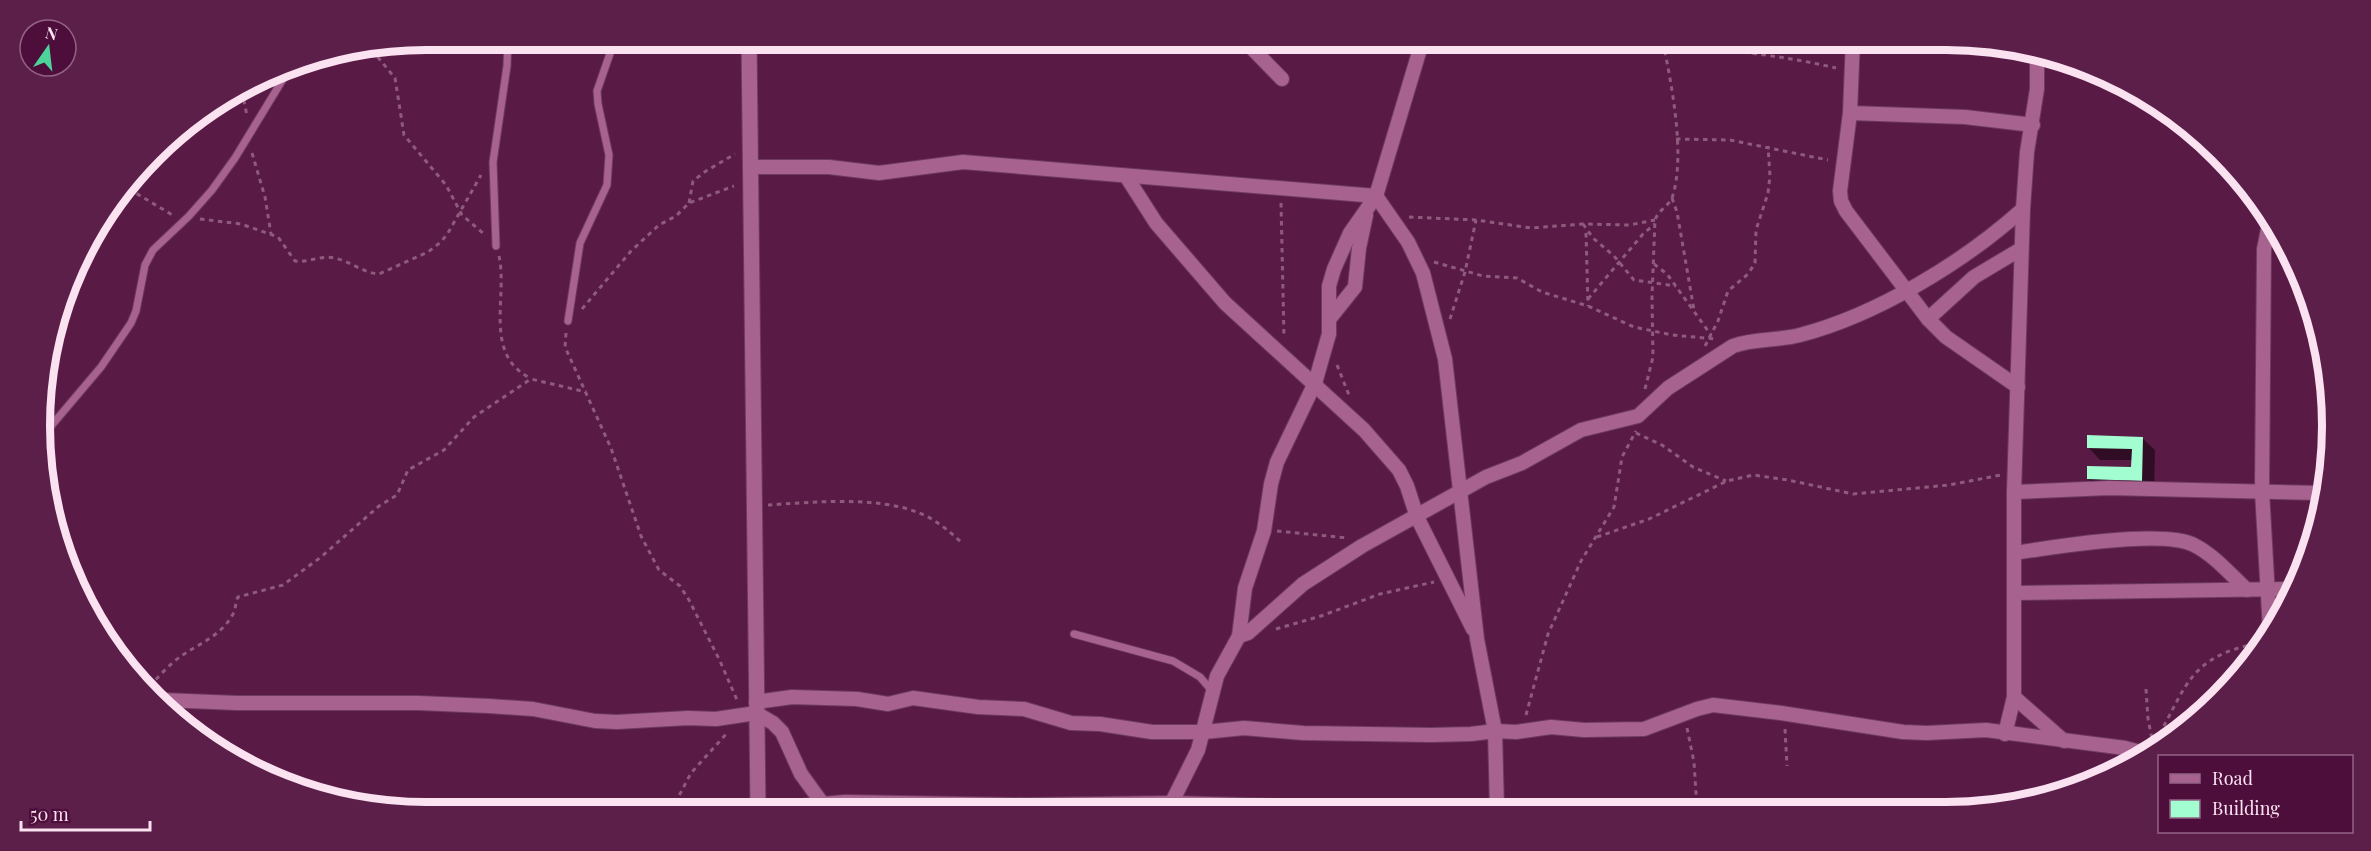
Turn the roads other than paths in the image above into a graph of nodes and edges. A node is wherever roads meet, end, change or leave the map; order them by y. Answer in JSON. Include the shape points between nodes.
{"nodes":[{"id":1,"x":508,"y":50,"type":"edge"},
{"id":2,"x":611,"y":50,"type":"edge"},
{"id":3,"x":749,"y":50,"type":"edge"},
{"id":4,"x":1254,"y":50,"type":"edge"},
{"id":5,"x":1421,"y":50,"type":"edge"},
{"id":6,"x":1853,"y":50,"type":"edge"},
{"id":7,"x":2037,"y":61,"type":"edge"},
{"id":8,"x":284,"y":77,"type":"edge"},
{"id":9,"x":1282,"y":79,"type":"dead end"},
{"id":10,"x":1850,"y":112,"type":"junction"},
{"id":11,"x":2032,"y":125,"type":"junction"},
{"id":12,"x":750,"y":174,"type":"junction"},
{"id":13,"x":1126,"y":176,"type":"junction"},
{"id":14,"x":1376,"y":196,"type":"junction"},
{"id":15,"x":1368,"y":208,"type":"junction"},
{"id":16,"x":2023,"y":209,"type":"junction"},
{"id":17,"x":2268,"y":233,"type":"edge"},
{"id":18,"x":496,"y":246,"type":"road end"},
{"id":19,"x":2021,"y":249,"type":"junction"},
{"id":20,"x":1907,"y":290,"type":"junction"},
{"id":21,"x":1331,"y":317,"type":"junction"},
{"id":22,"x":1928,"y":319,"type":"junction"},
{"id":23,"x":568,"y":321,"type":"road end"},
{"id":24,"x":1314,"y":383,"type":"junction"},
{"id":25,"x":2018,"y":387,"type":"junction"},
{"id":26,"x":50,"y":427,"type":"edge"},
{"id":27,"x":2262,"y":491,"type":"junction"},
{"id":28,"x":1460,"y":492,"type":"junction"},
{"id":29,"x":2014,"y":492,"type":"junction"},
{"id":30,"x":2315,"y":492,"type":"edge"},
{"id":31,"x":1417,"y":517,"type":"junction"},
{"id":32,"x":2015,"y":552,"type":"junction"},
{"id":33,"x":2268,"y":589,"type":"junction"},
{"id":34,"x":2284,"y":589,"type":"edge"},
{"id":35,"x":2247,"y":590,"type":"junction"},
{"id":36,"x":2015,"y":593,"type":"junction"},
{"id":37,"x":2269,"y":606,"type":"junction"},
{"id":38,"x":2273,"y":611,"type":"edge"},
{"id":39,"x":2269,"y":616,"type":"edge"},
{"id":40,"x":1074,"y":634,"type":"dead end"},
{"id":41,"x":1243,"y":635,"type":"junction"},
{"id":42,"x":1478,"y":639,"type":"junction"},
{"id":43,"x":1213,"y":692,"type":"junction"},
{"id":44,"x":2014,"y":697,"type":"junction"},
{"id":45,"x":170,"y":700,"type":"edge"},
{"id":46,"x":752,"y":710,"type":"junction"},
{"id":47,"x":1495,"y":731,"type":"junction"},
{"id":48,"x":1204,"y":732,"type":"junction"},
{"id":49,"x":2005,"y":734,"type":"junction"},
{"id":50,"x":2064,"y":741,"type":"junction"},
{"id":51,"x":2135,"y":751,"type":"edge"},
{"id":52,"x":757,"y":802,"type":"edge"},
{"id":53,"x":821,"y":802,"type":"edge"},
{"id":54,"x":1172,"y":802,"type":"edge"},
{"id":55,"x":1497,"y":802,"type":"edge"}],
"edges":[{"from":1,"to":18,"type":"lane","via":[[493,162]]},
{"from":2,"to":23,"type":"lane","via":[[597,91],[609,155],[608,185],[580,243]]},
{"from":3,"to":12,"type":"street"},
{"from":4,"to":9,"type":"street"},
{"from":5,"to":14,"type":"street"},
{"from":6,"to":10,"type":"street"},
{"from":7,"to":11,"type":"street"},
{"from":8,"to":26,"type":"lane","via":[[235,158],[187,219],[153,250],[145,265],[131,323]]},
{"from":10,"to":11,"type":"street","via":[[1965,117]]},
{"from":10,"to":20,"type":"street","via":[[1841,201]]},
{"from":11,"to":16,"type":"street"},
{"from":12,"to":13,"type":"street","via":[[828,167],[879,172],[963,162]]},
{"from":12,"to":46,"type":"street","via":[[755,506]]},
{"from":13,"to":14,"type":"street"},
{"from":13,"to":24,"type":"street","via":[[1156,223],[1225,303]]},
{"from":14,"to":15,"type":"street"},
{"from":14,"to":28,"type":"street","via":[[1415,254],[1430,294],[1450,390]]},
{"from":15,"to":21,"type":"street","via":[[1355,287]]},
{"from":15,"to":21,"type":"street","via":[[1350,233],[1334,269],[1329,286]]},
{"from":16,"to":19,"type":"street"},
{"from":16,"to":20,"type":"street","via":[[1990,237]]},
{"from":17,"to":27,"type":"street","via":[[2264,249]]},
{"from":19,"to":22,"type":"street","via":[[1974,277]]},
{"from":19,"to":25,"type":"street"},
{"from":20,"to":22,"type":"street"},
{"from":20,"to":28,"type":"street","via":[[1830,326],[1782,339],[1742,342],[1677,382],[1642,413],[1581,430]]},
{"from":21,"to":24,"type":"street"},
{"from":22,"to":25,"type":"street","via":[[1946,337]]},
{"from":24,"to":31,"type":"street","via":[[1399,470]]},
{"from":24,"to":41,"type":"street","via":[[1277,462],[1264,531],[1245,588]]},
{"from":25,"to":29,"type":"street"},
{"from":27,"to":29,"type":"street","via":[[2075,488]]},
{"from":27,"to":30,"type":"street"},
{"from":27,"to":33,"type":"street"},
{"from":28,"to":31,"type":"street"},
{"from":28,"to":42,"type":"street"},
{"from":29,"to":32,"type":"street"},
{"from":31,"to":41,"type":"street","via":[[1323,570]]},
{"from":31,"to":42,"type":"street"},
{"from":32,"to":35,"type":"street","via":[[2179,539],[2195,545]]},
{"from":32,"to":36,"type":"street"},
{"from":33,"to":34,"type":"street"},
{"from":33,"to":35,"type":"street"},
{"from":33,"to":37,"type":"street"},
{"from":35,"to":36,"type":"street"},
{"from":36,"to":44,"type":"street"},
{"from":37,"to":38,"type":"street"},
{"from":37,"to":39,"type":"street"},
{"from":40,"to":43,"type":"lane","via":[[1173,661],[1200,677]]},
{"from":41,"to":43,"type":"street","via":[[1224,661]]},
{"from":42,"to":47,"type":"street"},
{"from":43,"to":48,"type":"street"},
{"from":44,"to":49,"type":"street"},
{"from":44,"to":50,"type":"street"},
{"from":45,"to":46,"type":"street","via":[[489,706],[617,722],[716,719]]},
{"from":46,"to":48,"type":"street","via":[[792,697],[888,704],[913,698],[1024,709],[1071,723],[1152,732]]},
{"from":46,"to":52,"type":"street"},
{"from":46,"to":53,"type":"street","via":[[782,732],[801,774]]},
{"from":47,"to":48,"type":"street","via":[[1431,735],[1244,728]]},
{"from":47,"to":49,"type":"street","via":[[1551,727],[1644,729],[1713,705],[1903,732],[1986,730]]},
{"from":47,"to":55,"type":"street"},
{"from":48,"to":54,"type":"street"},
{"from":49,"to":50,"type":"street"},
{"from":50,"to":51,"type":"street"}]}
